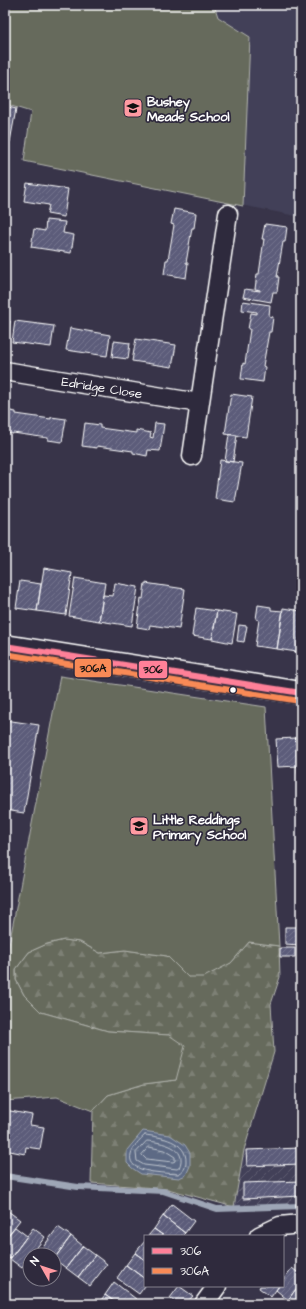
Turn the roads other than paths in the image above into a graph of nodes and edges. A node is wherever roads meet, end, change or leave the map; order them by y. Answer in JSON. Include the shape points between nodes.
{"nodes":[{"id":1,"x":228,"y":214,"type":"dead end"},
{"id":2,"x":5,"y":371,"type":"edge"},
{"id":3,"x":199,"y":403,"type":"junction"},
{"id":4,"x":192,"y":456,"type":"dead end"},
{"id":5,"x":5,"y":646,"type":"edge"},
{"id":6,"x":301,"y":693,"type":"edge"},
{"id":7,"x":301,"y":1224,"type":"edge"},
{"id":8,"x":262,"y":1235,"type":"edge"},
{"id":9,"x":216,"y":1287,"type":"edge"},
{"id":10,"x":204,"y":1304,"type":"edge"}],
"edges":[{"from":1,"to":3,"type":"street"},
{"from":2,"to":3,"type":"street","name":"Edridge Close"},
{"from":3,"to":4,"type":"street"},
{"from":5,"to":6,"type":"street"},
{"from":7,"to":8,"type":"street","via":[[280,1226]]},
{"from":9,"to":10,"type":"street"}]}
